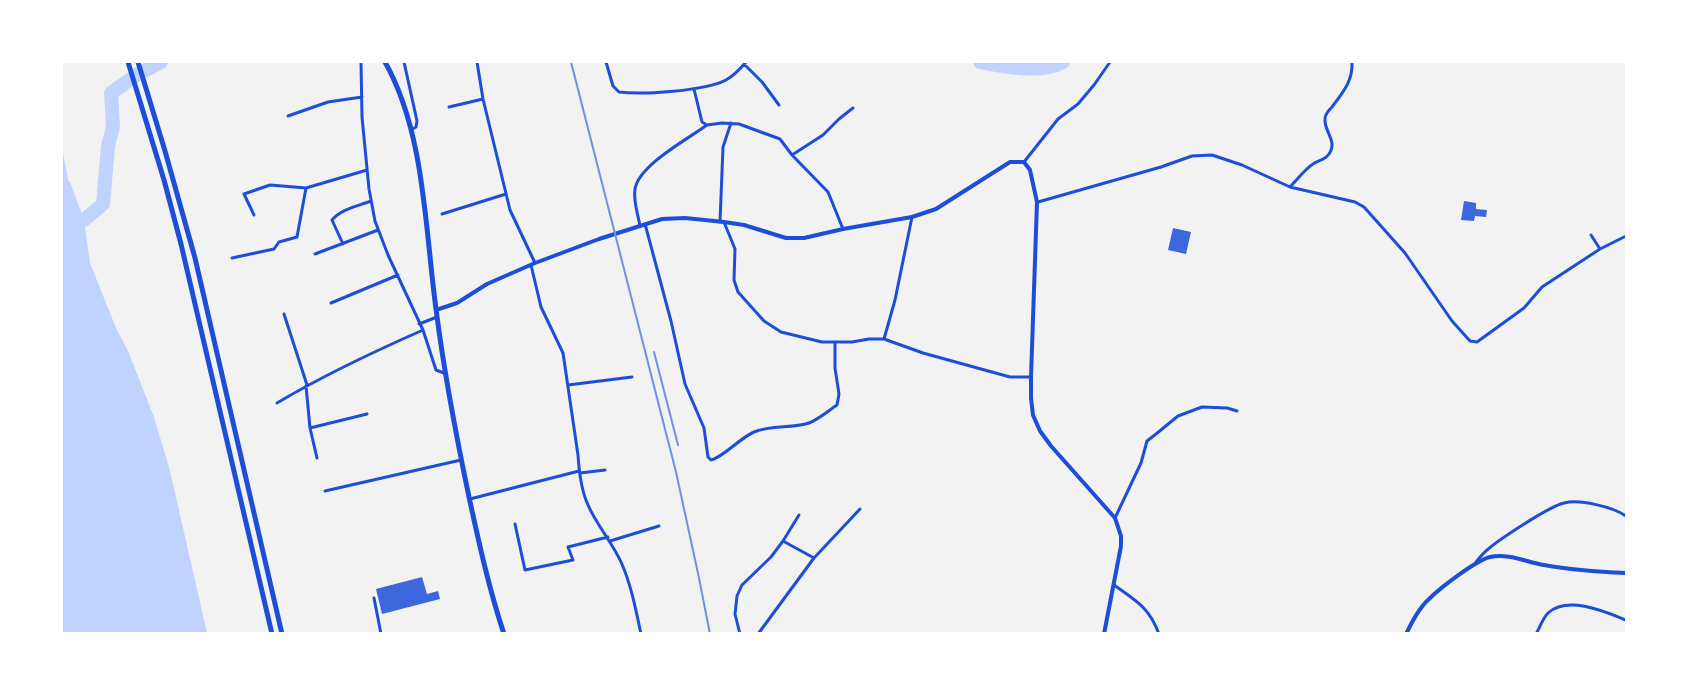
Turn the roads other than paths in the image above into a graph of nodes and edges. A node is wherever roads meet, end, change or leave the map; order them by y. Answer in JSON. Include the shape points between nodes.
{"nodes":[{"id":1,"x":128,"y":62,"type":"edge"},
{"id":2,"x":138,"y":62,"type":"edge"},
{"id":3,"x":361,"y":62,"type":"edge"},
{"id":4,"x":385,"y":62,"type":"edge"},
{"id":5,"x":404,"y":62,"type":"edge"},
{"id":6,"x":477,"y":62,"type":"edge"},
{"id":7,"x":606,"y":62,"type":"edge"},
{"id":8,"x":1110,"y":62,"type":"edge"},
{"id":9,"x":1352,"y":62,"type":"edge"},
{"id":10,"x":745,"y":63,"type":"edge"},
{"id":11,"x":694,"y":89,"type":"junction"},
{"id":12,"x":362,"y":97,"type":"junction"},
{"id":13,"x":483,"y":99,"type":"junction"},
{"id":14,"x":779,"y":105,"type":"dead end"},
{"id":15,"x":449,"y":107,"type":"dead end"},
{"id":16,"x":854,"y":108,"type":"dead end"},
{"id":17,"x":288,"y":116,"type":"dead end"},
{"id":18,"x":731,"y":123,"type":"junction"},
{"id":19,"x":707,"y":125,"type":"junction"},
{"id":20,"x":411,"y":130,"type":"junction"},
{"id":21,"x":792,"y":155,"type":"junction"},
{"id":22,"x":1023,"y":162,"type":"junction"},
{"id":23,"x":367,"y":170,"type":"junction"},
{"id":24,"x":1290,"y":187,"type":"junction"},
{"id":25,"x":306,"y":188,"type":"junction"},
{"id":26,"x":506,"y":194,"type":"junction"},
{"id":27,"x":371,"y":201,"type":"junction"},
{"id":28,"x":1037,"y":202,"type":"junction"},
{"id":29,"x":442,"y":214,"type":"dead end"},
{"id":30,"x":254,"y":215,"type":"dead end"},
{"id":31,"x":912,"y":217,"type":"junction"},
{"id":32,"x":722,"y":222,"type":"junction"},
{"id":33,"x":640,"y":226,"type":"junction"},
{"id":34,"x":843,"y":229,"type":"junction"},
{"id":35,"x":378,"y":230,"type":"junction"},
{"id":36,"x":1591,"y":235,"type":"dead end"},
{"id":37,"x":1626,"y":236,"type":"edge"},
{"id":38,"x":343,"y":244,"type":"junction"},
{"id":39,"x":1600,"y":249,"type":"junction"},
{"id":40,"x":315,"y":254,"type":"dead end"},
{"id":41,"x":232,"y":258,"type":"dead end"},
{"id":42,"x":533,"y":264,"type":"junction"},
{"id":43,"x":398,"y":275,"type":"junction"},
{"id":44,"x":331,"y":303,"type":"dead end"},
{"id":45,"x":284,"y":314,"type":"dead end"},
{"id":46,"x":437,"y":314,"type":"junction"},
{"id":47,"x":419,"y":324,"type":"junction"},
{"id":48,"x":423,"y":330,"type":"junction"},
{"id":49,"x":884,"y":339,"type":"junction"},
{"id":50,"x":835,"y":342,"type":"junction"},
{"id":51,"x":446,"y":374,"type":"junction"},
{"id":52,"x":632,"y":377,"type":"dead end"},
{"id":53,"x":1031,"y":377,"type":"junction"},
{"id":54,"x":568,"y":385,"type":"junction"},
{"id":55,"x":306,"y":386,"type":"junction"},
{"id":56,"x":277,"y":403,"type":"dead end"},
{"id":57,"x":1237,"y":411,"type":"dead end"},
{"id":58,"x":367,"y":414,"type":"dead end"},
{"id":59,"x":310,"y":429,"type":"junction"},
{"id":60,"x":317,"y":458,"type":"dead end"},
{"id":61,"x":461,"y":460,"type":"junction"},
{"id":62,"x":605,"y":470,"type":"dead end"},
{"id":63,"x":579,"y":472,"type":"junction"},
{"id":64,"x":325,"y":491,"type":"dead end"},
{"id":65,"x":469,"y":499,"type":"junction"},
{"id":66,"x":860,"y":509,"type":"dead end"},
{"id":67,"x":799,"y":516,"type":"dead end"},
{"id":68,"x":1626,"y":516,"type":"edge"},
{"id":69,"x":1115,"y":518,"type":"junction"},
{"id":70,"x":515,"y":524,"type":"dead end"},
{"id":71,"x":659,"y":526,"type":"dead end"},
{"id":72,"x":609,"y":539,"type":"junction"},
{"id":73,"x":783,"y":541,"type":"junction"},
{"id":74,"x":814,"y":558,"type":"junction"},
{"id":75,"x":1476,"y":562,"type":"junction"},
{"id":76,"x":1626,"y":573,"type":"edge"},
{"id":77,"x":1114,"y":585,"type":"junction"},
{"id":78,"x":374,"y":598,"type":"dead end"},
{"id":79,"x":1626,"y":620,"type":"edge"},
{"id":80,"x":272,"y":633,"type":"edge"},
{"id":81,"x":282,"y":633,"type":"edge"},
{"id":82,"x":381,"y":633,"type":"edge"},
{"id":83,"x":504,"y":633,"type":"edge"},
{"id":84,"x":641,"y":633,"type":"edge"},
{"id":85,"x":740,"y":633,"type":"edge"},
{"id":86,"x":759,"y":633,"type":"edge"},
{"id":87,"x":1104,"y":633,"type":"edge"},
{"id":88,"x":1159,"y":633,"type":"edge"},
{"id":89,"x":1407,"y":633,"type":"edge"},
{"id":90,"x":1536,"y":633,"type":"edge"}],
"edges":[{"from":1,"to":80,"type":"highway","via":[[181,244]]},
{"from":2,"to":81,"type":"highway","via":[[195,258]]},
{"from":3,"to":12,"type":"street"},
{"from":4,"to":20,"type":"highway"},
{"from":5,"to":20,"type":"street","via":[[417,121]]},
{"from":6,"to":13,"type":"street"},
{"from":7,"to":11,"type":"street","via":[[613,86],[619,92]]},
{"from":8,"to":22,"type":"street","via":[[1078,104],[1059,119]]},
{"from":9,"to":24,"type":"street","via":[[1349,82],[1325,119],[1332,142],[1330,152]]},
{"from":10,"to":11,"type":"street","via":[[726,80]]},
{"from":10,"to":14,"type":"street"},
{"from":11,"to":19,"type":"street","via":[[702,122]]},
{"from":12,"to":17,"type":"street","via":[[328,102]]},
{"from":12,"to":23,"type":"street"},
{"from":13,"to":15,"type":"street"},
{"from":13,"to":26,"type":"street"},
{"from":16,"to":21,"type":"street"},
{"from":18,"to":19,"type":"street"},
{"from":18,"to":21,"type":"street","via":[[780,139]]},
{"from":18,"to":32,"type":"street","via":[[723,147]]},
{"from":19,"to":33,"type":"street","via":[[665,153],[638,180],[635,203]]},
{"from":20,"to":46,"type":"highway"},
{"from":21,"to":34,"type":"street","via":[[828,192]]},
{"from":22,"to":28,"type":"street","via":[[1030,170]]},
{"from":22,"to":31,"type":"street","via":[[1010,162],[943,206]]},
{"from":23,"to":25,"type":"street"},
{"from":23,"to":27,"type":"street"},
{"from":24,"to":28,"type":"street","via":[[1226,159],[1192,156]]},
{"from":24,"to":39,"type":"street","via":[[1364,207],[1405,253],[1470,341],[1478,342],[1524,308],[1542,287]]},
{"from":25,"to":30,"type":"street","via":[[270,185],[244,194]]},
{"from":25,"to":41,"type":"street","via":[[297,237],[279,242],[274,249]]},
{"from":26,"to":29,"type":"street"},
{"from":26,"to":42,"type":"street"},
{"from":27,"to":35,"type":"street"},
{"from":27,"to":38,"type":"street","via":[[332,220]]},
{"from":28,"to":53,"type":"street"},
{"from":31,"to":34,"type":"street"},
{"from":31,"to":49,"type":"street"},
{"from":32,"to":33,"type":"street","via":[[662,219]]},
{"from":32,"to":34,"type":"street","via":[[786,238]]},
{"from":32,"to":50,"type":"street","via":[[735,249],[734,280],[738,292],[764,321],[781,332]]},
{"from":33,"to":42,"type":"street"},
{"from":33,"to":50,"type":"street","via":[[672,321],[686,384],[704,428],[711,460],[753,432],[769,426],[810,423],[837,405]]},
{"from":35,"to":38,"type":"street"},
{"from":35,"to":43,"type":"street"},
{"from":36,"to":39,"type":"street"},
{"from":37,"to":39,"type":"street"},
{"from":38,"to":40,"type":"street"},
{"from":42,"to":46,"type":"street","via":[[487,284]]},
{"from":42,"to":54,"type":"street","via":[[541,307],[563,353]]},
{"from":43,"to":44,"type":"street"},
{"from":43,"to":47,"type":"street"},
{"from":45,"to":55,"type":"street"},
{"from":46,"to":47,"type":"street"},
{"from":46,"to":51,"type":"highway"},
{"from":47,"to":48,"type":"street"},
{"from":48,"to":51,"type":"street","via":[[436,370]]},
{"from":48,"to":55,"type":"street"},
{"from":49,"to":50,"type":"street"},
{"from":49,"to":53,"type":"street","via":[[1010,377]]},
{"from":51,"to":61,"type":"highway"},
{"from":52,"to":54,"type":"street"},
{"from":53,"to":69,"type":"street","via":[[1033,415],[1040,431]]},
{"from":54,"to":63,"type":"street"},
{"from":55,"to":56,"type":"street"},
{"from":55,"to":59,"type":"street"},
{"from":57,"to":69,"type":"street","via":[[1202,407],[1179,416],[1147,441]]},
{"from":58,"to":59,"type":"street"},
{"from":59,"to":60,"type":"street"},
{"from":61,"to":64,"type":"street"},
{"from":61,"to":65,"type":"highway"},
{"from":62,"to":63,"type":"street"},
{"from":63,"to":65,"type":"street"},
{"from":63,"to":72,"type":"street","via":[[588,505]]},
{"from":65,"to":83,"type":"highway"},
{"from":66,"to":74,"type":"street"},
{"from":67,"to":73,"type":"street"},
{"from":68,"to":75,"type":"street","via":[[1592,504],[1563,503],[1514,531]]},
{"from":69,"to":77,"type":"street","via":[[1121,546]]},
{"from":70,"to":72,"type":"street","via":[[525,570],[573,560],[568,547]]},
{"from":71,"to":72,"type":"street"},
{"from":72,"to":84,"type":"street","via":[[621,562]]},
{"from":73,"to":74,"type":"street"},
{"from":73,"to":85,"type":"street","via":[[742,585],[735,614]]},
{"from":74,"to":86,"type":"street"},
{"from":75,"to":76,"type":"street","via":[[1503,556],[1542,565]]},
{"from":75,"to":89,"type":"street","via":[[1428,600]]},
{"from":77,"to":87,"type":"street"},
{"from":77,"to":88,"type":"street","via":[[1145,607]]},
{"from":78,"to":82,"type":"street"},
{"from":79,"to":90,"type":"street","via":[[1594,608],[1569,605],[1550,611]]}]}
